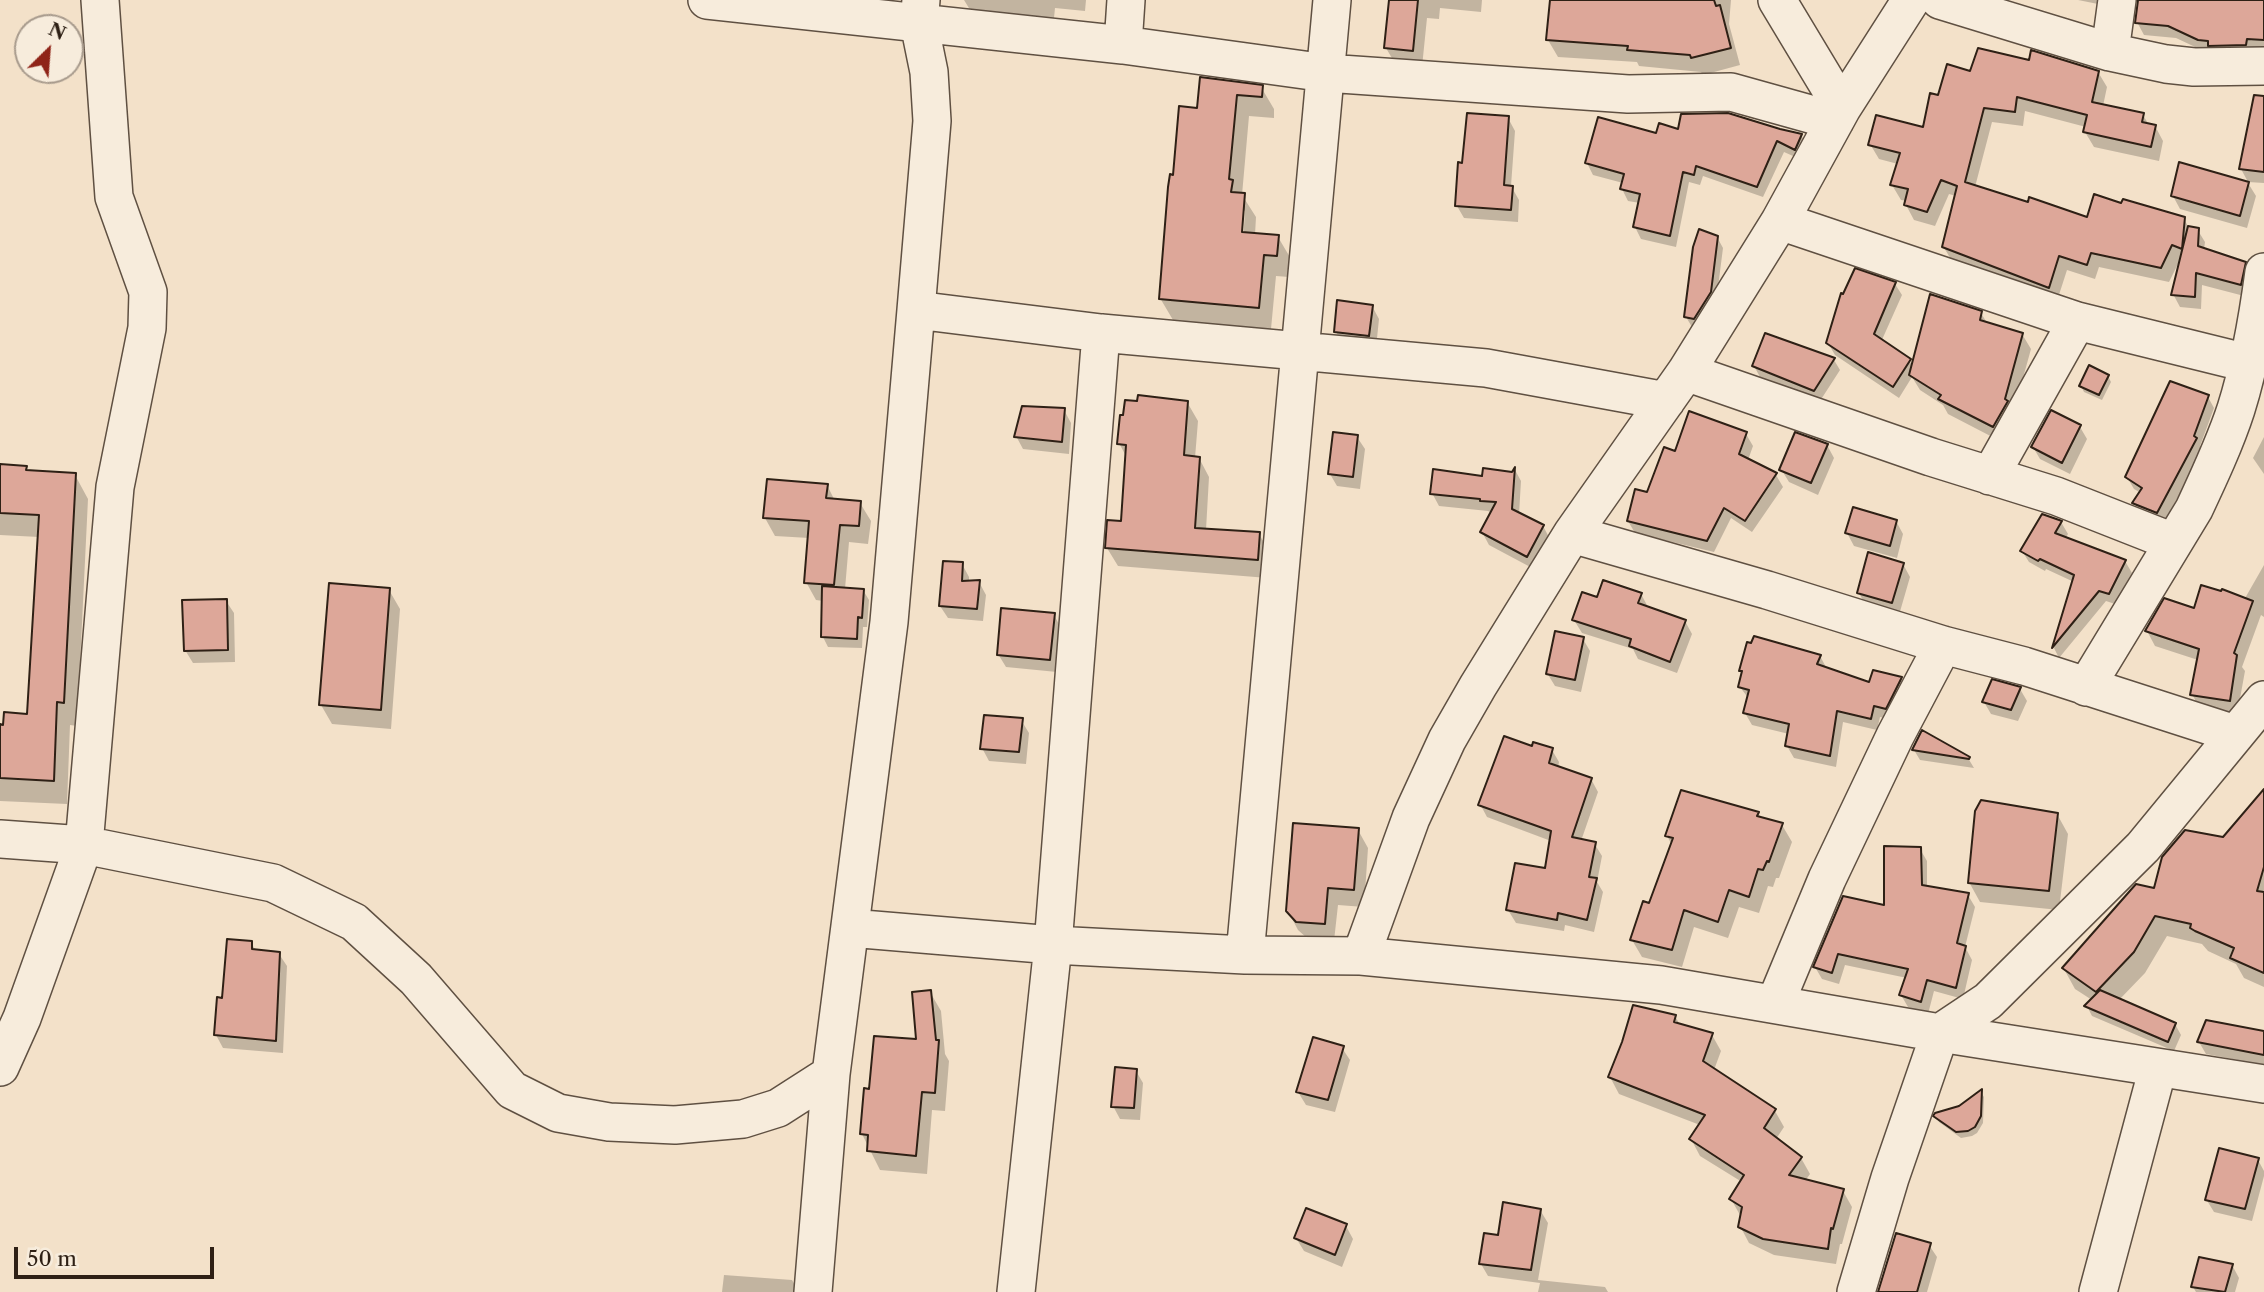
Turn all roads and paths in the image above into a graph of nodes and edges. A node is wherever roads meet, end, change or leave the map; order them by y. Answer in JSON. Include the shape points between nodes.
{"nodes":[{"id":1,"x":100,"y":0,"type":"edge"},
{"id":2,"x":707,"y":0,"type":"edge"},
{"id":3,"x":715,"y":0,"type":"edge"},
{"id":4,"x":1125,"y":0,"type":"edge"},
{"id":5,"x":1332,"y":0,"type":"edge"},
{"id":6,"x":1777,"y":0,"type":"edge"},
{"id":7,"x":1911,"y":0,"type":"edge"},
{"id":8,"x":1940,"y":0,"type":"edge"},
{"id":9,"x":2117,"y":0,"type":"edge"},
{"id":10,"x":920,"y":12,"type":"edge"},
{"id":11,"x":1123,"y":45,"type":"junction"},
{"id":12,"x":2110,"y":52,"type":"junction"},
{"id":13,"x":2264,"y":66,"type":"edge"},
{"id":14,"x":1326,"y":74,"type":"junction"},
{"id":15,"x":1839,"y":115,"type":"junction"},
{"id":16,"x":1780,"y":221,"type":"junction"},
{"id":17,"x":2264,"y":272,"type":"edge"},
{"id":18,"x":916,"y":310,"type":"junction"},
{"id":19,"x":2077,"y":321,"type":"junction"},
{"id":20,"x":1101,"y":333,"type":"junction"},
{"id":21,"x":1300,"y":352,"type":"junction"},
{"id":22,"x":2247,"y":363,"type":"junction"},
{"id":23,"x":1676,"y":387,"type":"junction"},
{"id":24,"x":1990,"y":476,"type":"junction"},
{"id":25,"x":1572,"y":534,"type":"junction"},
{"id":26,"x":2173,"y":542,"type":"junction"},
{"id":27,"x":1943,"y":645,"type":"junction"},
{"id":28,"x":2086,"y":687,"type":"junction"},
{"id":29,"x":2264,"y":700,"type":"edge"},
{"id":30,"x":2235,"y":734,"type":"junction"},
{"id":31,"x":0,"y":839,"type":"edge"},
{"id":32,"x":84,"y":845,"type":"junction"},
{"id":33,"x":850,"y":928,"type":"junction"},
{"id":34,"x":1053,"y":945,"type":"junction"},
{"id":35,"x":1245,"y":955,"type":"junction"},
{"id":36,"x":1361,"y":956,"type":"junction"},
{"id":37,"x":1775,"y":1004,"type":"junction"},
{"id":38,"x":1940,"y":1033,"type":"junction"},
{"id":39,"x":0,"y":1067,"type":"edge"},
{"id":40,"x":2158,"y":1068,"type":"junction"},
{"id":41,"x":831,"y":1074,"type":"junction"},
{"id":42,"x":2264,"y":1084,"type":"edge"},
{"id":43,"x":813,"y":1292,"type":"edge"},
{"id":44,"x":1016,"y":1292,"type":"edge"},
{"id":45,"x":1856,"y":1292,"type":"edge"},
{"id":46,"x":2098,"y":1292,"type":"edge"}],
"edges":[{"from":1,"to":32,"type":"street","via":[[114,197],[148,292],[147,328],[114,487]]},
{"from":2,"to":3,"type":"street"},
{"from":3,"to":10,"type":"street"},
{"from":4,"to":11,"type":"street"},
{"from":5,"to":14,"type":"street"},
{"from":6,"to":15,"type":"street"},
{"from":7,"to":15,"type":"street"},
{"from":8,"to":12,"type":"street"},
{"from":9,"to":12,"type":"street"},
{"from":10,"to":11,"type":"street"},
{"from":10,"to":18,"type":"street","via":[[932,121]]},
{"from":11,"to":14,"type":"street"},
{"from":12,"to":13,"type":"street","via":[[2194,67]]},
{"from":14,"to":15,"type":"street","via":[[1628,93],[1731,92]]},
{"from":14,"to":21,"type":"street"},
{"from":15,"to":16,"type":"street"},
{"from":16,"to":19,"type":"street"},
{"from":16,"to":23,"type":"street"},
{"from":17,"to":22,"type":"street"},
{"from":18,"to":20,"type":"street"},
{"from":18,"to":33,"type":"street","via":[[889,622]]},
{"from":19,"to":22,"type":"street"},
{"from":19,"to":24,"type":"street"},
{"from":20,"to":21,"type":"street"},
{"from":20,"to":34,"type":"street"},
{"from":21,"to":23,"type":"street"},
{"from":21,"to":35,"type":"street"},
{"from":22,"to":26,"type":"street","via":[[2236,409],[2207,482]]},
{"from":23,"to":24,"type":"street"},
{"from":23,"to":25,"type":"street"},
{"from":24,"to":26,"type":"street","via":[[2056,496]]},
{"from":25,"to":27,"type":"street"},
{"from":25,"to":36,"type":"street","via":[[1447,740],[1412,818]]},
{"from":26,"to":28,"type":"street"},
{"from":27,"to":28,"type":"street"},
{"from":27,"to":37,"type":"street","via":[[1827,879]]},
{"from":28,"to":30,"type":"street"},
{"from":29,"to":30,"type":"street"},
{"from":30,"to":38,"type":"street","via":[[2143,847],[1988,1001]]},
{"from":31,"to":32,"type":"street"},
{"from":32,"to":39,"type":"street"},
{"from":32,"to":41,"type":"street","via":[[273,883],[354,922],[416,979],[512,1090],[558,1113],[609,1122],[675,1125],[743,1119],[778,1108]]},
{"from":33,"to":34,"type":"street"},
{"from":33,"to":41,"type":"street"},
{"from":34,"to":35,"type":"street"},
{"from":34,"to":44,"type":"street"},
{"from":35,"to":36,"type":"street"},
{"from":36,"to":37,"type":"street","via":[[1661,985]]},
{"from":37,"to":38,"type":"street"},
{"from":38,"to":40,"type":"street"},
{"from":38,"to":45,"type":"street"},
{"from":40,"to":42,"type":"street"},
{"from":40,"to":46,"type":"street"},
{"from":41,"to":43,"type":"street"}]}
